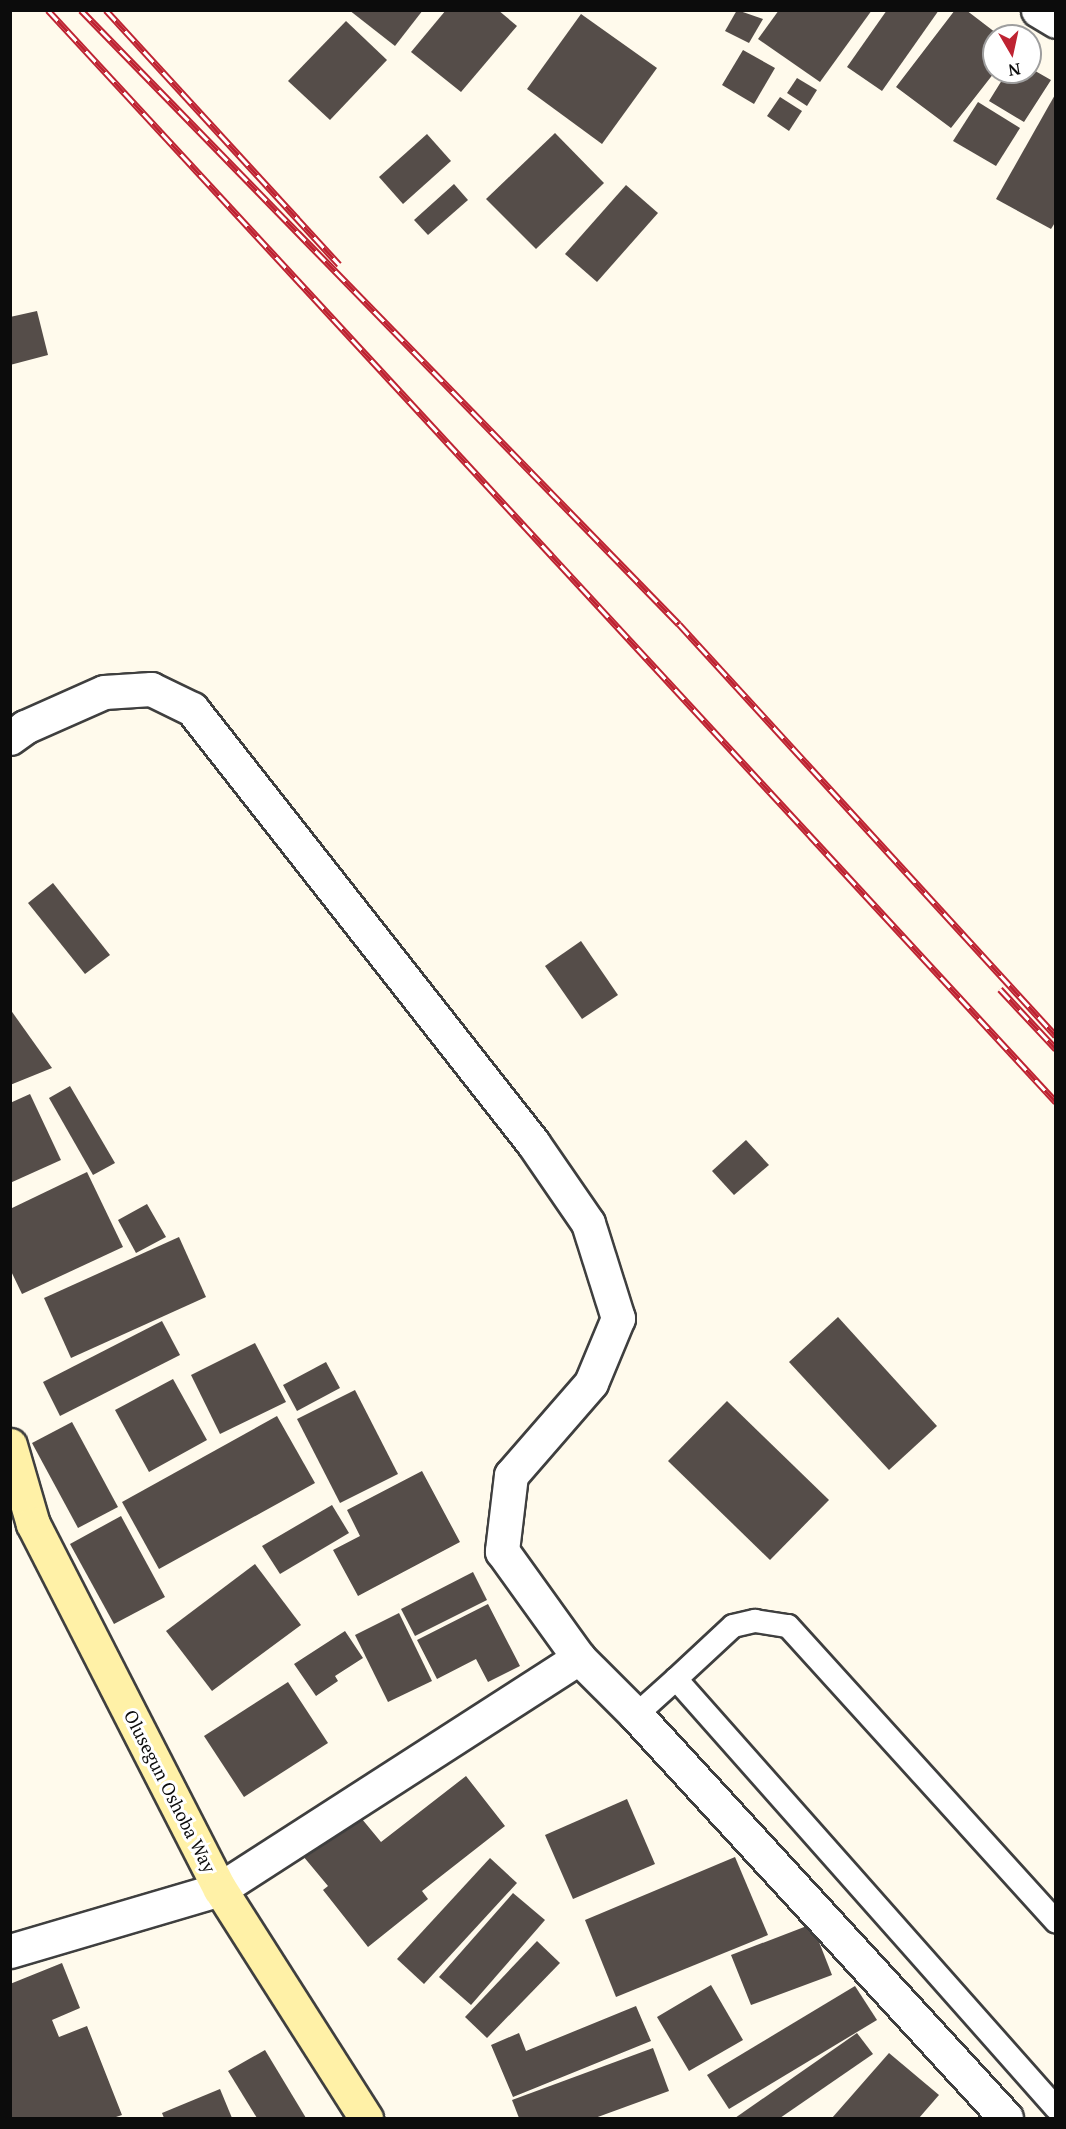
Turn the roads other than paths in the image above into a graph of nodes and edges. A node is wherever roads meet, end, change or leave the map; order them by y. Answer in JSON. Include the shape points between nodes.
{"nodes":[{"id":1,"x":1038,"y":10,"type":"edge"},
{"id":2,"x":1056,"y":21,"type":"edge"},
{"id":3,"x":10,"y":738,"type":"edge"},
{"id":4,"x":10,"y":1445,"type":"edge"},
{"id":5,"x":579,"y":1658,"type":"junction"},
{"id":6,"x":676,"y":1679,"type":"junction"},
{"id":7,"x":636,"y":1715,"type":"junction"},
{"id":8,"x":220,"y":1889,"type":"junction"},
{"id":9,"x":1056,"y":1922,"type":"edge"},
{"id":10,"x":10,"y":1952,"type":"edge"},
{"id":11,"x":1056,"y":2108,"type":"edge"},
{"id":12,"x":366,"y":2118,"type":"edge"},
{"id":13,"x":1006,"y":2118,"type":"edge"}],
"edges":[{"from":1,"to":2,"type":"street"},
{"from":3,"to":5,"type":"street","via":[[25,727],[104,693],[151,689],[192,709],[533,1143],[588,1223],[618,1318],[591,1383],[511,1475],[502,1551]]},
{"from":4,"to":8,"type":"main road","name":"Olusegun Oshoba Way","via":[[33,1524]]},
{"from":5,"to":7,"type":"street"},
{"from":5,"to":8,"type":"street"},
{"from":6,"to":7,"type":"lane"},
{"from":6,"to":9,"type":"lane","via":[[733,1626],[754,1621],[788,1626]]},
{"from":6,"to":11,"type":"lane"},
{"from":7,"to":13,"type":"street"},
{"from":8,"to":10,"type":"street"},
{"from":8,"to":12,"type":"main road","name":"Olusegun Oshoba Way"}]}
